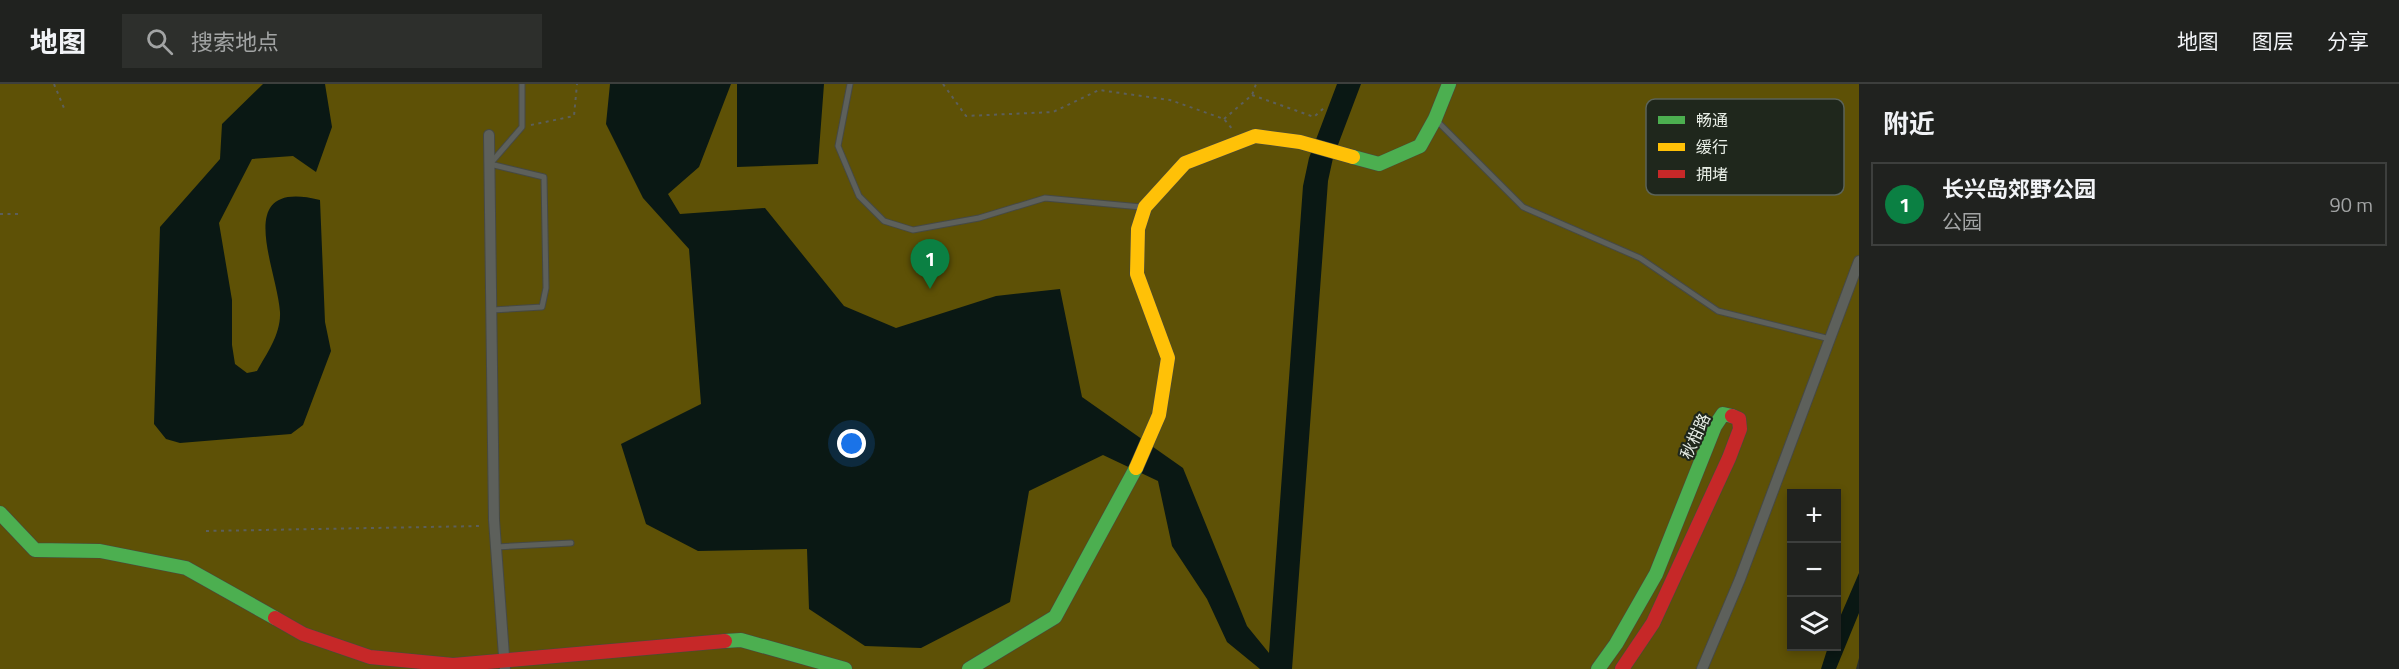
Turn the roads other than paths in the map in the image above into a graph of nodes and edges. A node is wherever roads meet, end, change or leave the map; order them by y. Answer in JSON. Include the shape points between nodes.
{"nodes":[{"id":1,"x":522,"y":84,"type":"edge"},
{"id":2,"x":850,"y":84,"type":"edge"},
{"id":3,"x":1449,"y":84,"type":"edge"},
{"id":4,"x":1435,"y":119,"type":"junction"},
{"id":5,"x":489,"y":135,"type":"dead end"},
{"id":6,"x":490,"y":164,"type":"junction"},
{"id":7,"x":1145,"y":207,"type":"junction"},
{"id":8,"x":1859,"y":261,"type":"edge"},
{"id":9,"x":492,"y":310,"type":"junction"},
{"id":10,"x":1830,"y":339,"type":"junction"},
{"id":11,"x":0,"y":513,"type":"edge"},
{"id":12,"x":5,"y":525,"type":"edge"},
{"id":13,"x":571,"y":543,"type":"dead end"},
{"id":14,"x":496,"y":547,"type":"junction"},
{"id":15,"x":504,"y":665,"type":"edge"},
{"id":16,"x":845,"y":669,"type":"edge"},
{"id":17,"x":969,"y":669,"type":"edge"},
{"id":18,"x":1598,"y":669,"type":"edge"},
{"id":19,"x":1622,"y":669,"type":"edge"},
{"id":20,"x":1702,"y":669,"type":"edge"}],
"edges":[{"from":1,"to":6,"type":"lane","via":[[522,127]]},
{"from":2,"to":7,"type":"lane","via":[[838,146],[859,196],[884,221],[914,230],[979,218],[1044,198]]},
{"from":3,"to":4,"type":"street"},
{"from":4,"to":7,"type":"street","via":[[1420,146],[1379,164],[1311,145],[1255,136],[1185,163]]},
{"from":4,"to":10,"type":"lane","via":[[1523,207],[1640,258],[1718,311]]},
{"from":5,"to":6,"type":"street"},
{"from":6,"to":9,"type":"street"},
{"from":6,"to":9,"type":"lane","via":[[544,177],[546,288],[542,307]]},
{"from":7,"to":17,"type":"street","via":[[1138,229],[1137,274],[1168,358],[1159,415],[1130,483],[1055,617]]},
{"from":8,"to":10,"type":"street"},
{"from":9,"to":14,"type":"street"},
{"from":10,"to":20,"type":"street"},
{"from":11,"to":12,"type":"street"},
{"from":12,"to":15,"type":"street","via":[[35,550],[100,551],[186,568],[303,634],[370,657],[453,665]]},
{"from":13,"to":14,"type":"lane"},
{"from":14,"to":15,"type":"street"},
{"from":15,"to":16,"type":"street","via":[[741,640]]},
{"from":18,"to":19,"type":"street","name":"秋柑路","via":[[1656,574],[1715,426],[1723,414],[1739,419],[1740,429],[1729,458],[1653,623]]}]}
